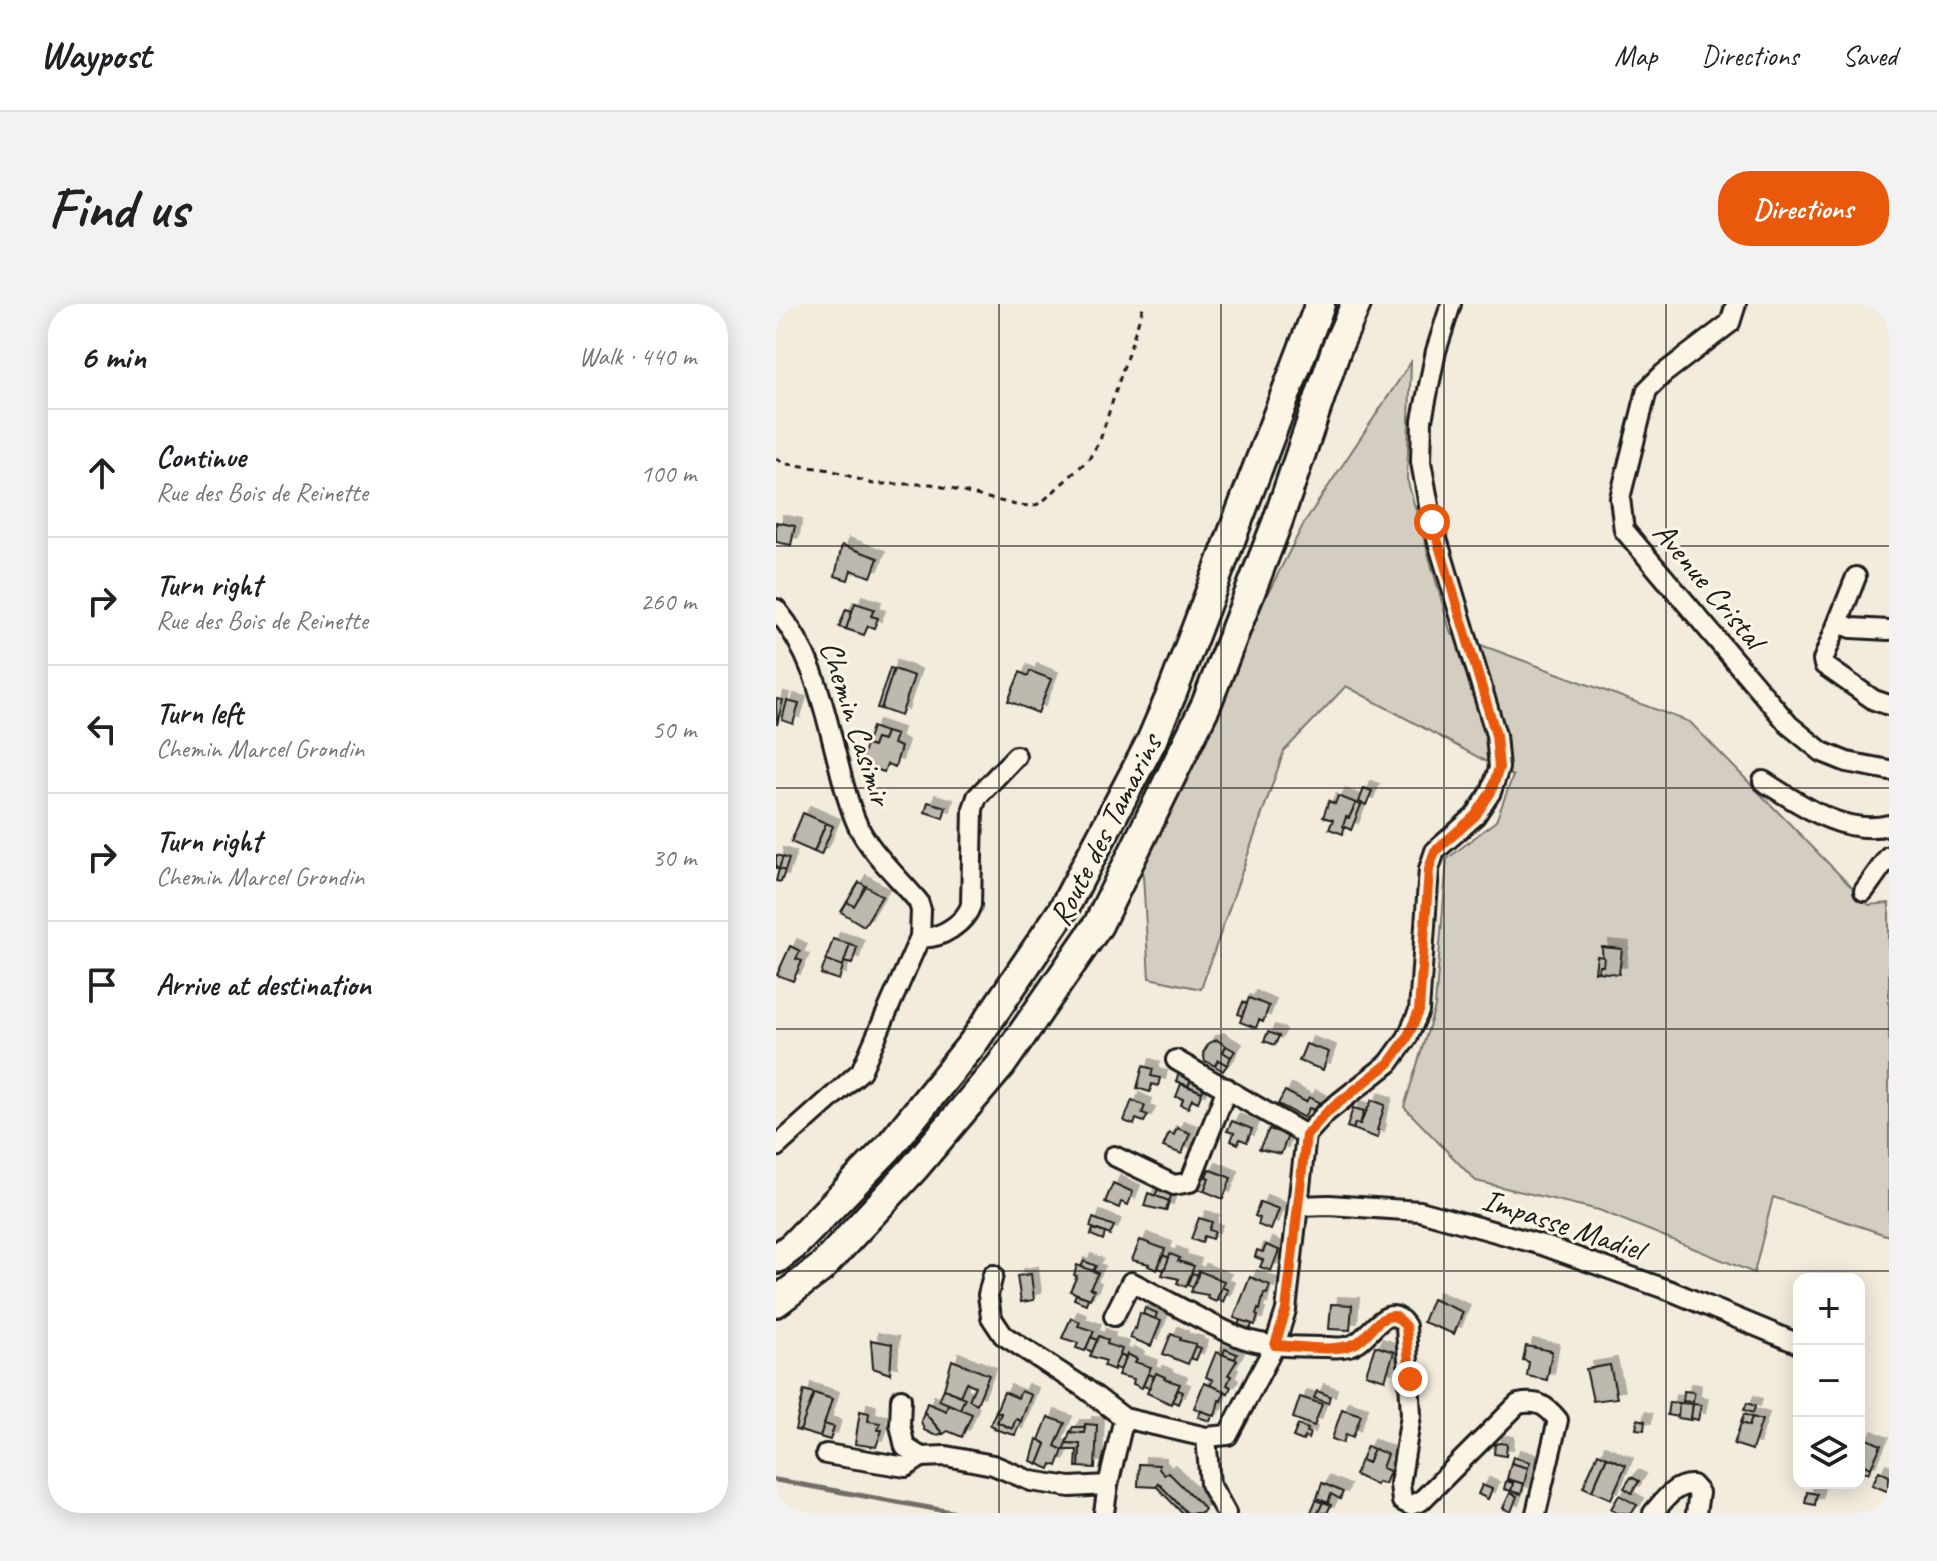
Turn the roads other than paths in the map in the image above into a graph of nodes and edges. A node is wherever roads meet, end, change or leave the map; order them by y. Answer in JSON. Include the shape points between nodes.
{"nodes":[{"id":1,"x":1320,"y":304,"type":"edge"},
{"id":2,"x":1356,"y":304,"type":"edge"},
{"id":3,"x":1451,"y":304,"type":"edge"},
{"id":4,"x":1736,"y":304,"type":"edge"},
{"id":5,"x":1856,"y":577,"type":"dead end"},
{"id":6,"x":776,"y":609,"type":"edge"},
{"id":7,"x":1839,"y":623,"type":"junction"},
{"id":8,"x":1889,"y":630,"type":"edge"},
{"id":9,"x":1889,"y":705,"type":"edge"},
{"id":10,"x":1016,"y":756,"type":"dead end"},
{"id":11,"x":1889,"y":770,"type":"edge"},
{"id":12,"x":1763,"y":781,"type":"dead end"},
{"id":13,"x":1889,"y":825,"type":"edge"},
{"id":14,"x":1889,"y":856,"type":"edge"},
{"id":15,"x":1864,"y":891,"type":"dead end"},
{"id":16,"x":920,"y":937,"type":"junction"},
{"id":17,"x":1176,"y":1060,"type":"dead end"},
{"id":18,"x":1227,"y":1088,"type":"junction"},
{"id":19,"x":1306,"y":1135,"type":"junction"},
{"id":20,"x":776,"y":1147,"type":"edge"},
{"id":21,"x":1114,"y":1156,"type":"dead end"},
{"id":22,"x":1298,"y":1206,"type":"junction"},
{"id":23,"x":776,"y":1259,"type":"edge"},
{"id":24,"x":993,"y":1275,"type":"dead end"},
{"id":25,"x":776,"y":1302,"type":"edge"},
{"id":26,"x":1114,"y":1316,"type":"dead end"},
{"id":27,"x":1793,"y":1342,"type":"edge"},
{"id":28,"x":1275,"y":1345,"type":"junction"},
{"id":29,"x":901,"y":1399,"type":"dead end"},
{"id":30,"x":1124,"y":1418,"type":"junction"},
{"id":31,"x":1206,"y":1437,"type":"junction"},
{"id":32,"x":826,"y":1454,"type":"dead end"},
{"id":33,"x":921,"y":1457,"type":"junction"},
{"id":34,"x":1108,"y":1485,"type":"junction"},
{"id":35,"x":1104,"y":1513,"type":"edge"},
{"id":36,"x":1226,"y":1513,"type":"edge"},
{"id":37,"x":1536,"y":1513,"type":"edge"},
{"id":38,"x":1653,"y":1513,"type":"edge"},
{"id":39,"x":1696,"y":1513,"type":"edge"}],
"edges":[{"from":1,"to":23,"type":"highway","name":"Route des Tamarins","via":[[1172,693],[1063,910],[973,1043],[888,1148]]},
{"from":2,"to":25,"type":"highway","name":"Route des Tamarins","via":[[1206,705],[1098,925],[1001,1065],[924,1157],[821,1268]]},
{"from":3,"to":19,"type":"street","via":[[1422,420],[1421,462],[1432,522],[1496,735],[1499,768],[1475,816],[1435,851],[1429,869],[1419,1011],[1407,1038],[1389,1063]]},
{"from":4,"to":11,"type":"street","name":"Avenue Cristal","via":[[1730,323],[1647,390],[1620,498],[1624,530],[1789,725],[1822,752]]},
{"from":5,"to":7,"type":"street"},
{"from":6,"to":16,"type":"street","name":"Chemin Casimir","via":[[814,672],[860,830],[918,901]]},
{"from":7,"to":8,"type":"street"},
{"from":7,"to":9,"type":"street","via":[[1824,665]]},
{"from":10,"to":16,"type":"street","via":[[977,797],[973,809],[968,914],[936,935]]},
{"from":12,"to":13,"type":"street","via":[[1811,811],[1853,826]]},
{"from":14,"to":15,"type":"street"},
{"from":16,"to":20,"type":"street","via":[[861,1071]]},
{"from":17,"to":18,"type":"street"},
{"from":18,"to":19,"type":"street"},
{"from":18,"to":21,"type":"street","via":[[1190,1182],[1174,1185]]},
{"from":19,"to":22,"type":"street"},
{"from":22,"to":27,"type":"street","name":"Impasse Madiel","via":[[1420,1211],[1542,1245]]},
{"from":22,"to":28,"type":"street","via":[[1286,1310]]},
{"from":24,"to":30,"type":"street","via":[[988,1295],[991,1317],[1003,1335]]},
{"from":26,"to":28,"type":"street","via":[[1131,1282],[1243,1338]]},
{"from":28,"to":31,"type":"street","via":[[1228,1435]]},
{"from":28,"to":37,"type":"street","via":[[1342,1348],[1358,1343],[1387,1316],[1402,1320],[1411,1415],[1400,1484],[1402,1501],[1410,1505],[1421,1501],[1518,1404],[1535,1401],[1548,1408],[1558,1420]]},
{"from":29,"to":33,"type":"street","via":[[905,1447]]},
{"from":30,"to":31,"type":"street"},
{"from":30,"to":34,"type":"street"},
{"from":31,"to":36,"type":"street","via":[[1210,1484]]},
{"from":32,"to":33,"type":"street","via":[[906,1467]]},
{"from":33,"to":34,"type":"street","via":[[968,1459],[1031,1481],[1070,1487]]},
{"from":34,"to":35,"type":"street"},
{"from":38,"to":39,"type":"street","via":[[1683,1485],[1692,1485],[1699,1493]]}]}
